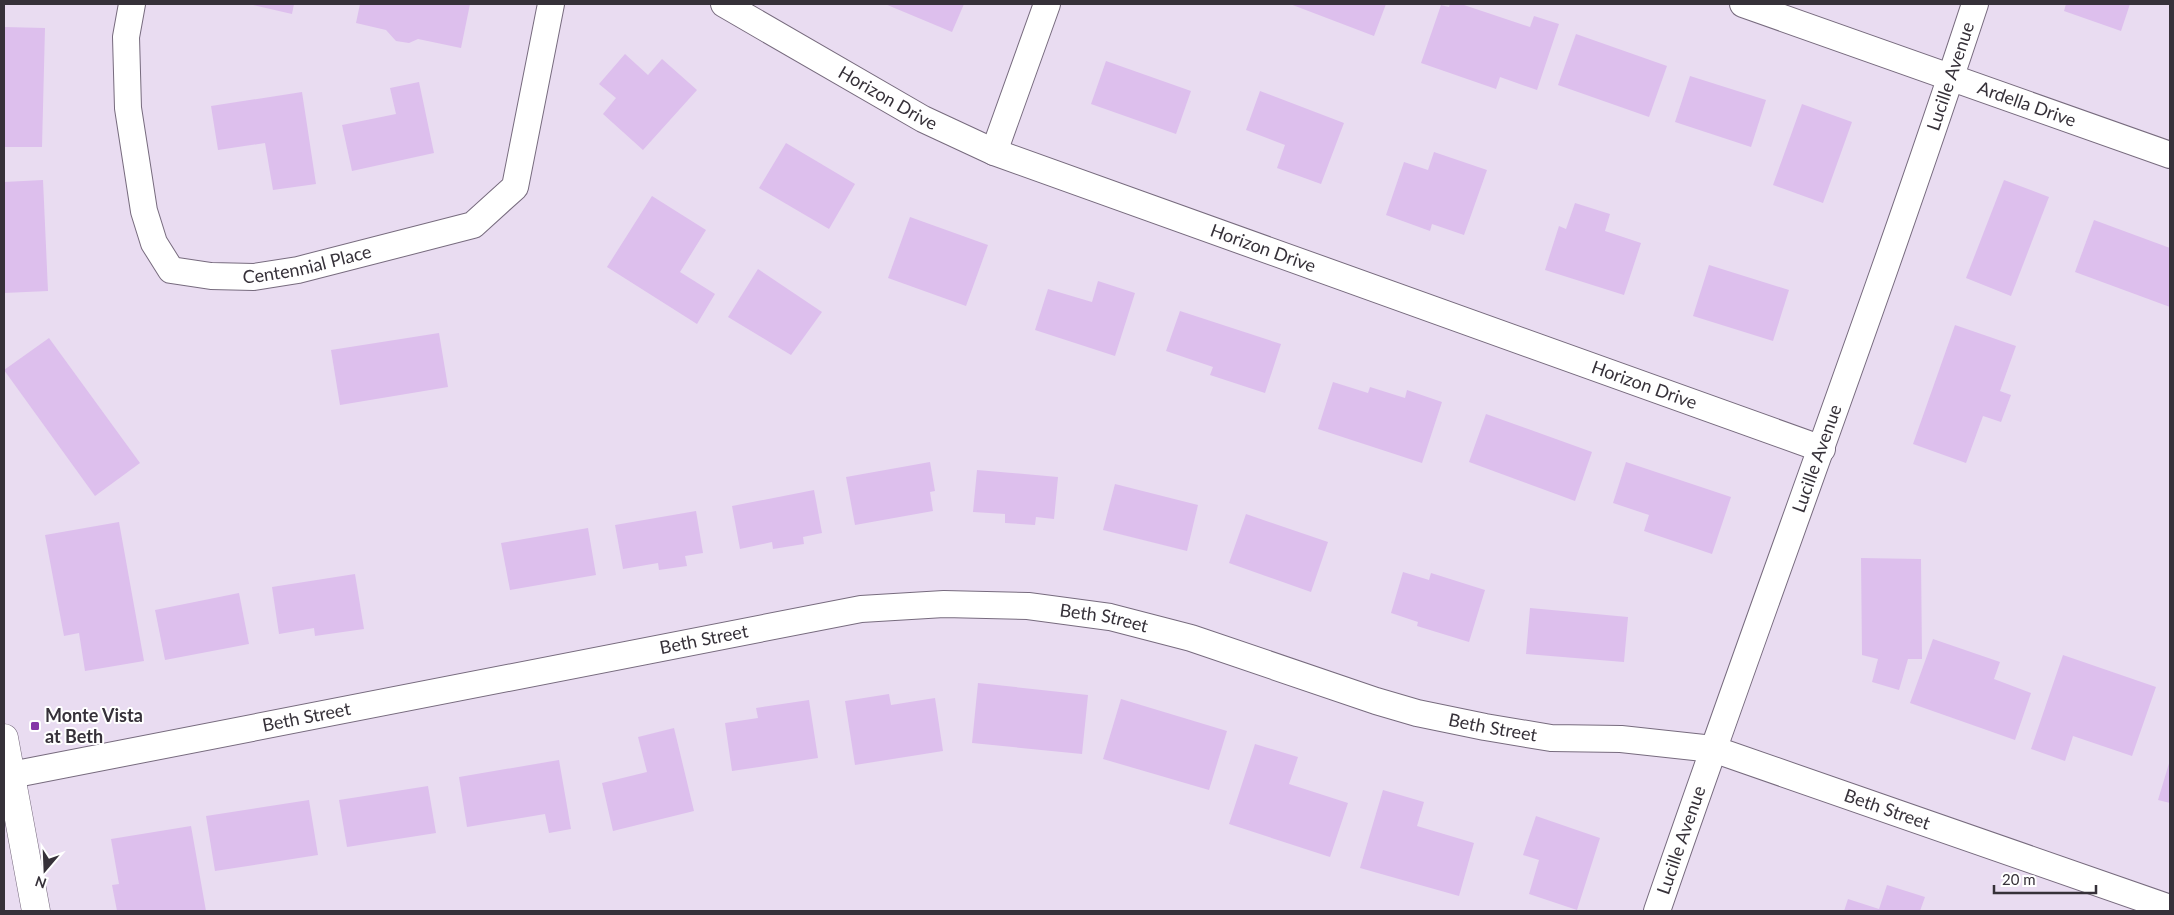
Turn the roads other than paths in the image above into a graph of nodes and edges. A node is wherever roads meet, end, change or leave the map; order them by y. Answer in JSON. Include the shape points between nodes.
{"nodes":[{"id":1,"x":132,"y":4,"type":"edge"},
{"id":2,"x":551,"y":4,"type":"edge"},
{"id":3,"x":724,"y":4,"type":"edge"},
{"id":4,"x":1047,"y":4,"type":"edge"},
{"id":5,"x":1743,"y":4,"type":"edge"},
{"id":6,"x":1975,"y":4,"type":"edge"},
{"id":7,"x":1952,"y":76,"type":"junction"},
{"id":8,"x":994,"y":152,"type":"junction"},
{"id":9,"x":2170,"y":155,"type":"edge"},
{"id":10,"x":1822,"y":449,"type":"junction"},
{"id":11,"x":4,"y":738,"type":"edge"},
{"id":12,"x":1713,"y":749,"type":"junction"},
{"id":13,"x":11,"y":775,"type":"junction"},
{"id":14,"x":2170,"y":908,"type":"edge"},
{"id":15,"x":36,"y":911,"type":"edge"},
{"id":16,"x":1657,"y":911,"type":"edge"}],
"edges":[{"from":1,"to":2,"type":"street","name":"Centennial Place","via":[[126,37],[128,108],[144,211],[154,244],[171,270],[211,276],[254,277],[298,270],[473,226],[515,187]]},
{"from":3,"to":8,"type":"street","name":"Horizon Drive","via":[[923,119]]},
{"from":4,"to":8,"type":"street"},
{"from":5,"to":7,"type":"street","name":"Ardella Drive"},
{"from":6,"to":7,"type":"street","name":"Lucille Avenue"},
{"from":7,"to":9,"type":"street","name":"Ardella Drive"},
{"from":7,"to":10,"type":"street","name":"Lucille Avenue"},
{"from":8,"to":10,"type":"street","name":"Horizon Drive"},
{"from":10,"to":12,"type":"street","name":"Lucille Avenue"},
{"from":11,"to":13,"type":"street"},
{"from":12,"to":13,"type":"street","name":"Beth Street","via":[[1621,739],[1551,738],[1485,727],[1376,701],[1191,638],[1110,616],[1028,606],[944,604],[861,609]]},
{"from":12,"to":14,"type":"street","name":"Beth Street"},
{"from":12,"to":16,"type":"street","name":"Lucille Avenue"},
{"from":13,"to":15,"type":"street"}]}
